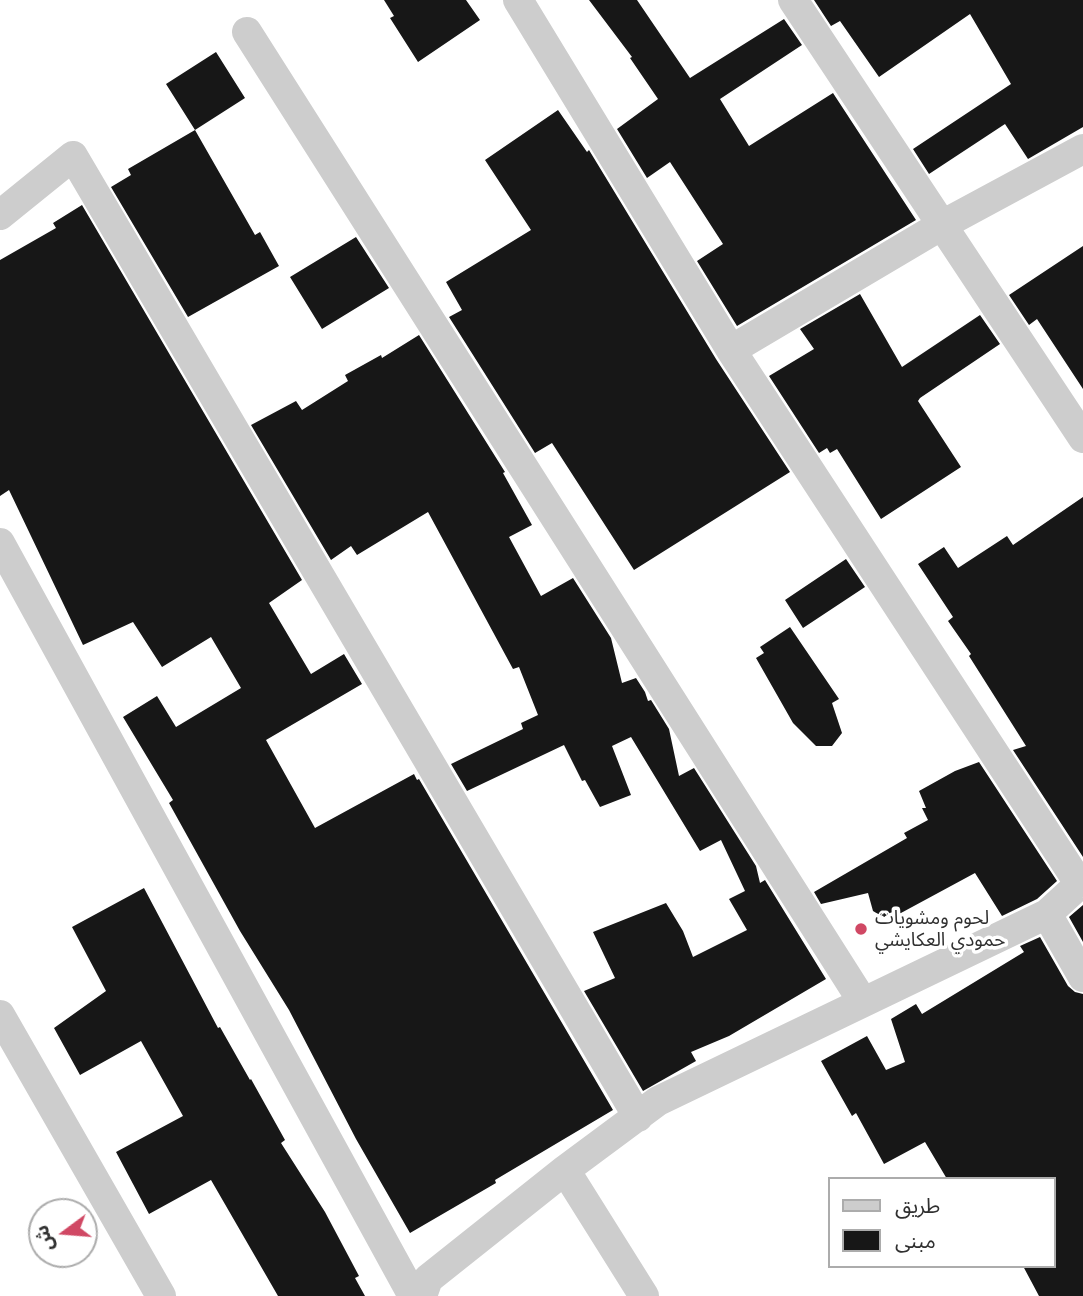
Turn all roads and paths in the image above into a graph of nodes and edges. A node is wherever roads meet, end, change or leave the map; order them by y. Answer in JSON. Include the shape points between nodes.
{"nodes":[{"id":1,"x":518,"y":0,"type":"edge"},
{"id":2,"x":793,"y":0,"type":"edge"},
{"id":3,"x":247,"y":32,"type":"dead end"},
{"id":4,"x":1083,"y":149,"type":"edge"},
{"id":5,"x":0,"y":215,"type":"edge"},
{"id":6,"x":942,"y":225,"type":"junction"},
{"id":7,"x":731,"y":350,"type":"junction"},
{"id":8,"x":1083,"y":438,"type":"edge"},
{"id":9,"x":0,"y":543,"type":"edge"},
{"id":10,"x":1081,"y":882,"type":"edge"},
{"id":11,"x":1046,"y":914,"type":"junction"},
{"id":12,"x":1083,"y":977,"type":"edge"},
{"id":13,"x":863,"y":1002,"type":"junction"},
{"id":14,"x":0,"y":1015,"type":"edge"},
{"id":15,"x":638,"y":1117,"type":"junction"},
{"id":16,"x":565,"y":1170,"type":"junction"},
{"id":17,"x":161,"y":1296,"type":"edge"},
{"id":18,"x":413,"y":1296,"type":"edge"},
{"id":19,"x":422,"y":1296,"type":"edge"},
{"id":20,"x":644,"y":1296,"type":"edge"}],
"edges":[{"from":1,"to":7,"type":"street"},
{"from":2,"to":6,"type":"street"},
{"from":3,"to":13,"type":"street"},
{"from":4,"to":6,"type":"street"},
{"from":5,"to":15,"type":"street","via":[[74,156]]},
{"from":6,"to":7,"type":"street"},
{"from":6,"to":8,"type":"street"},
{"from":7,"to":10,"type":"street"},
{"from":9,"to":18,"type":"street"},
{"from":10,"to":11,"type":"street"},
{"from":11,"to":12,"type":"street"},
{"from":11,"to":13,"type":"street"},
{"from":13,"to":15,"type":"street","via":[[658,1101]]},
{"from":14,"to":17,"type":"street"},
{"from":15,"to":16,"type":"street"},
{"from":16,"to":19,"type":"street","via":[[428,1279]]},
{"from":16,"to":20,"type":"street"}]}
